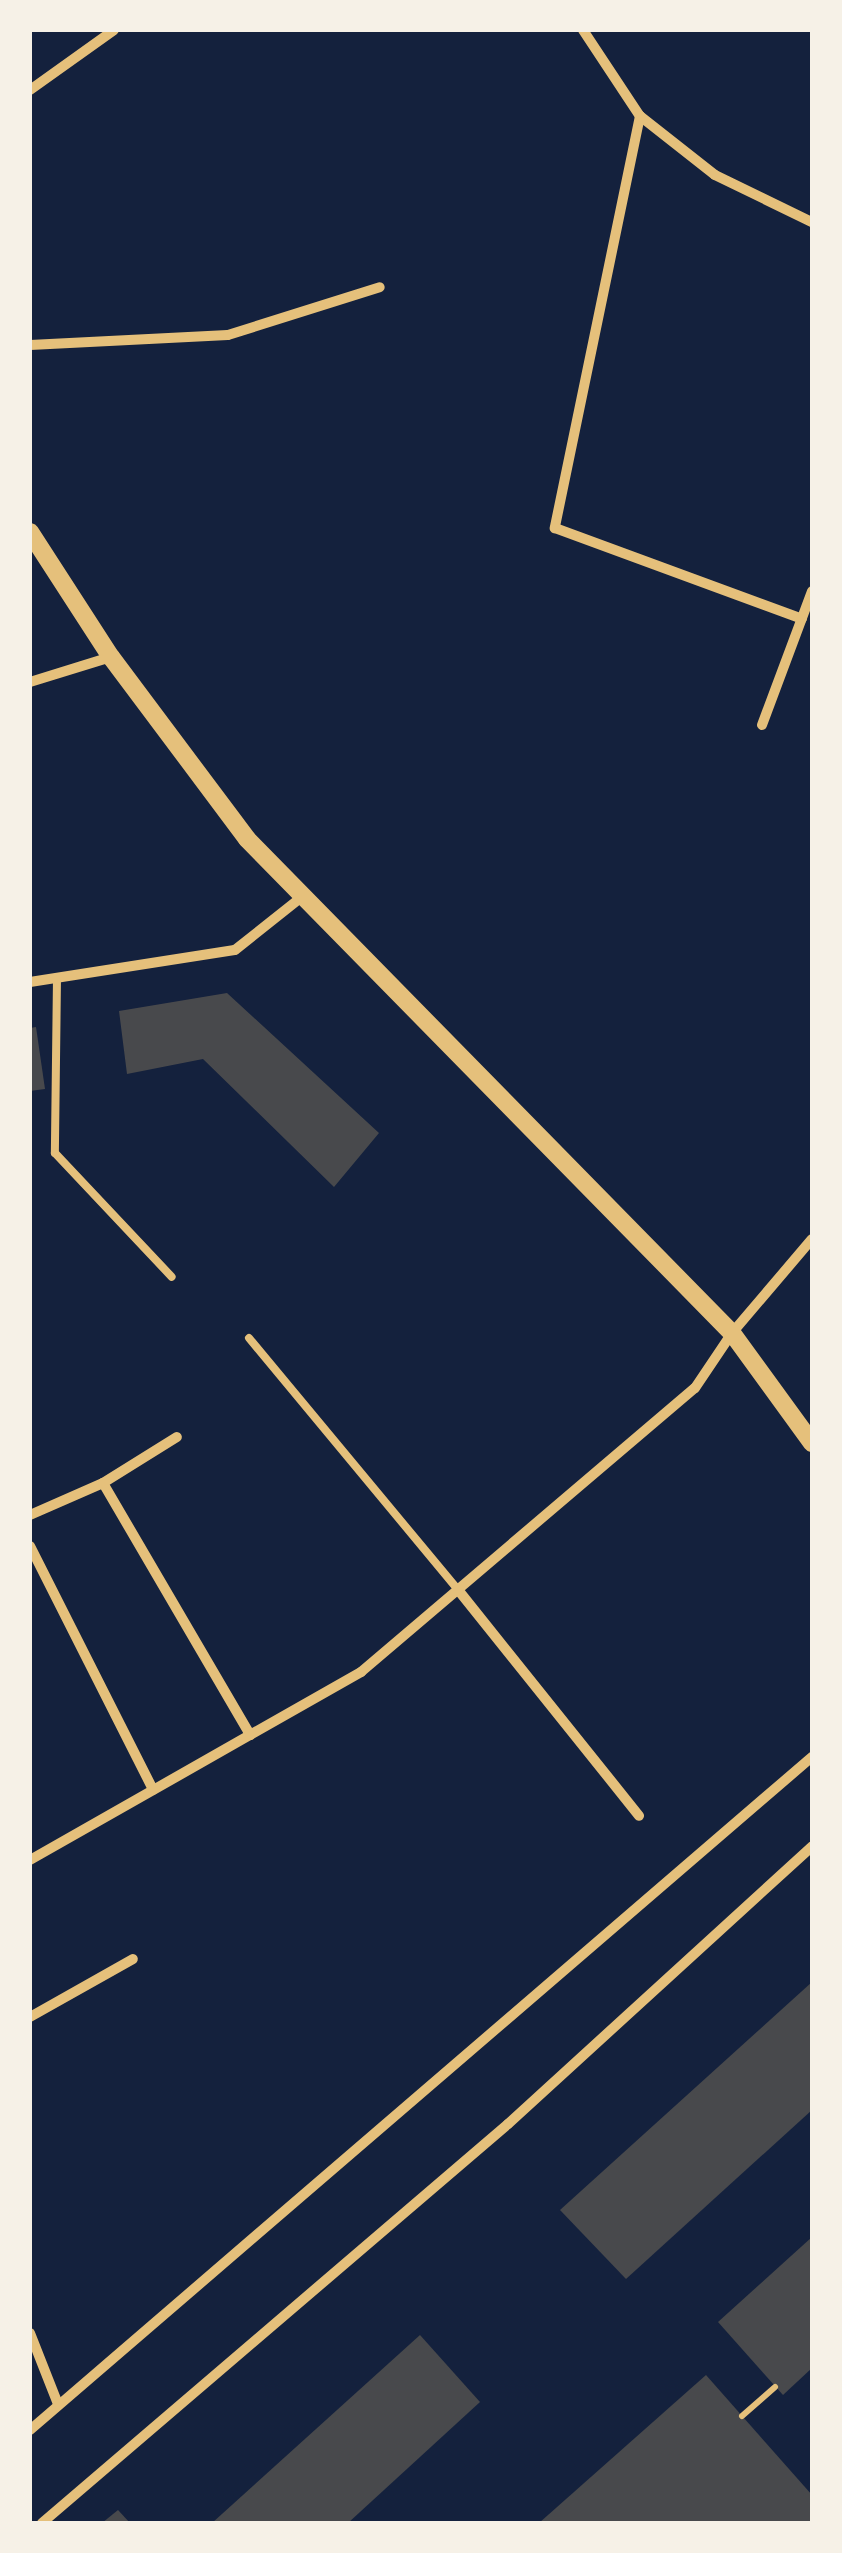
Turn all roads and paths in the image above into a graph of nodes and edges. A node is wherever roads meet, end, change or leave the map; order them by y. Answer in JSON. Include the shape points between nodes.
{"nodes":[{"id":1,"x":114,"y":30,"type":"edge"},
{"id":2,"x":583,"y":30,"type":"edge"},
{"id":3,"x":30,"y":90,"type":"edge"},
{"id":4,"x":640,"y":116,"type":"junction"},
{"id":5,"x":812,"y":222,"type":"edge"},
{"id":6,"x":380,"y":287,"type":"dead end"},
{"id":7,"x":30,"y":346,"type":"edge"},
{"id":8,"x":30,"y":532,"type":"edge"},
{"id":9,"x":812,"y":591,"type":"edge"},
{"id":10,"x":802,"y":618,"type":"junction"},
{"id":11,"x":111,"y":656,"type":"junction"},
{"id":12,"x":30,"y":682,"type":"edge"},
{"id":13,"x":762,"y":726,"type":"dead end"},
{"id":14,"x":303,"y":896,"type":"junction"},
{"id":15,"x":57,"y":978,"type":"junction"},
{"id":16,"x":30,"y":982,"type":"edge"},
{"id":17,"x":812,"y":1239,"type":"edge"},
{"id":18,"x":172,"y":1277,"type":"dead end"},
{"id":19,"x":732,"y":1333,"type":"junction"},
{"id":20,"x":249,"y":1338,"type":"dead end"},
{"id":21,"x":177,"y":1437,"type":"dead end"},
{"id":22,"x":812,"y":1443,"type":"edge"},
{"id":23,"x":103,"y":1484,"type":"junction"},
{"id":24,"x":30,"y":1515,"type":"edge"},
{"id":25,"x":30,"y":1546,"type":"edge"},
{"id":26,"x":459,"y":1591,"type":"junction"},
{"id":27,"x":250,"y":1736,"type":"junction"},
{"id":28,"x":812,"y":1757,"type":"edge"},
{"id":29,"x":153,"y":1790,"type":"junction"},
{"id":30,"x":638,"y":1816,"type":"dead end"},
{"id":31,"x":812,"y":1846,"type":"edge"},
{"id":32,"x":30,"y":1860,"type":"edge"},
{"id":33,"x":132,"y":1960,"type":"dead end"},
{"id":34,"x":30,"y":2017,"type":"edge"},
{"id":35,"x":30,"y":2333,"type":"edge"},
{"id":36,"x":775,"y":2387,"type":"dead end"},
{"id":37,"x":58,"y":2404,"type":"junction"},
{"id":38,"x":742,"y":2416,"type":"dead end"},
{"id":39,"x":30,"y":2430,"type":"edge"},
{"id":40,"x":42,"y":2523,"type":"edge"}],
"edges":[{"from":1,"to":3,"type":"street"},
{"from":2,"to":4,"type":"street"},
{"from":4,"to":5,"type":"street","via":[[715,175]]},
{"from":4,"to":10,"type":"street","via":[[555,528]]},
{"from":6,"to":7,"type":"street","via":[[228,335]]},
{"from":8,"to":11,"type":"street"},
{"from":9,"to":10,"type":"street"},
{"from":10,"to":13,"type":"street"},
{"from":11,"to":12,"type":"street"},
{"from":11,"to":14,"type":"street","via":[[217,802]]},
{"from":14,"to":15,"type":"street","via":[[235,950]]},
{"from":14,"to":19,"type":"street"},
{"from":15,"to":16,"type":"street"},
{"from":15,"to":18,"type":"lane","via":[[55,1153]]},
{"from":17,"to":19,"type":"street"},
{"from":19,"to":22,"type":"street"},
{"from":19,"to":26,"type":"street","via":[[694,1388]]},
{"from":20,"to":26,"type":"lane"},
{"from":21,"to":23,"type":"street"},
{"from":23,"to":24,"type":"street"},
{"from":23,"to":27,"type":"street"},
{"from":25,"to":29,"type":"street"},
{"from":26,"to":27,"type":"street","via":[[361,1672]]},
{"from":26,"to":30,"type":"street"},
{"from":27,"to":29,"type":"street"},
{"from":28,"to":37,"type":"street"},
{"from":29,"to":32,"type":"street"},
{"from":31,"to":40,"type":"street","via":[[508,2124]]},
{"from":33,"to":34,"type":"street"},
{"from":35,"to":37,"type":"street"},
{"from":36,"to":38,"type":"path"},
{"from":37,"to":39,"type":"street"}]}
